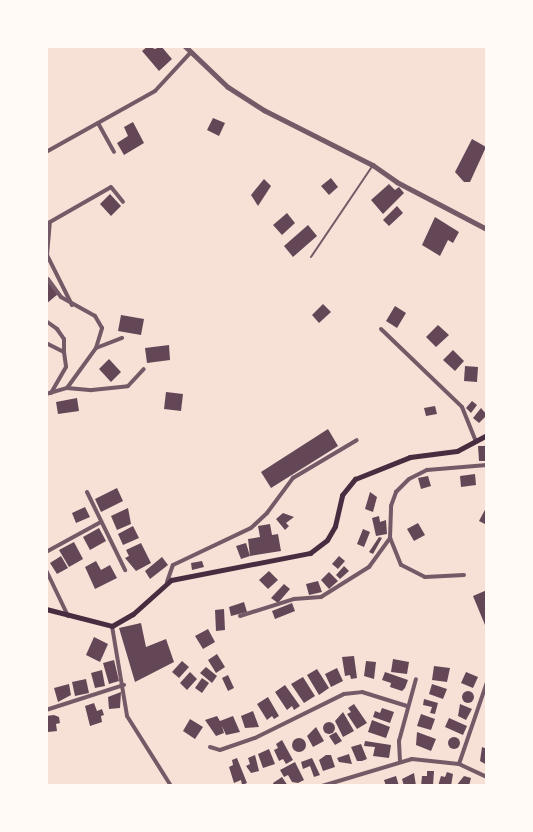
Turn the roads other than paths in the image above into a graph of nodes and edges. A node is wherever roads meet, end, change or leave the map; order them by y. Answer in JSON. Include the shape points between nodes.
{"nodes":[{"id":1,"x":186,"y":46,"type":"edge"},
{"id":2,"x":191,"y":52,"type":"junction"},
{"id":3,"x":98,"y":123,"type":"junction"},
{"id":4,"x":46,"y":152,"type":"edge"},
{"id":5,"x":114,"y":152,"type":"dead end"},
{"id":6,"x":373,"y":165,"type":"junction"},
{"id":7,"x":123,"y":202,"type":"dead end"},
{"id":8,"x":487,"y":229,"type":"edge"},
{"id":9,"x":310,"y":257,"type":"dead end"},
{"id":10,"x":48,"y":279,"type":"edge"},
{"id":11,"x":72,"y":305,"type":"junction"},
{"id":12,"x":46,"y":321,"type":"edge"},
{"id":13,"x":381,"y":329,"type":"dead end"},
{"id":14,"x":122,"y":338,"type":"dead end"},
{"id":15,"x":46,"y":343,"type":"edge"},
{"id":16,"x":96,"y":348,"type":"junction"},
{"id":17,"x":64,"y":352,"type":"junction"},
{"id":18,"x":144,"y":369,"type":"dead end"},
{"id":19,"x":68,"y":388,"type":"junction"},
{"id":20,"x":49,"y":393,"type":"edge"},
{"id":21,"x":487,"y":435,"type":"edge"},
{"id":22,"x":357,"y":440,"type":"dead end"},
{"id":23,"x":476,"y":441,"type":"junction"},
{"id":24,"x":487,"y":465,"type":"edge"},
{"id":25,"x":86,"y":492,"type":"dead end"},
{"id":26,"x":101,"y":522,"type":"junction"},
{"id":27,"x":390,"y":538,"type":"junction"},
{"id":28,"x":46,"y":552,"type":"edge"},
{"id":29,"x":46,"y":570,"type":"edge"},
{"id":30,"x":125,"y":570,"type":"dead end"},
{"id":31,"x":464,"y":575,"type":"dead end"},
{"id":32,"x":167,"y":582,"type":"junction"},
{"id":33,"x":46,"y":609,"type":"edge"},
{"id":34,"x":68,"y":616,"type":"junction"},
{"id":35,"x":240,"y":616,"type":"dead end"},
{"id":36,"x":112,"y":626,"type":"junction"},
{"id":37,"x":416,"y":679,"type":"dead end"},
{"id":38,"x":487,"y":682,"type":"edge"},
{"id":39,"x":124,"y":685,"type":"junction"},
{"id":40,"x":407,"y":706,"type":"junction"},
{"id":41,"x":46,"y":710,"type":"edge"},
{"id":42,"x":210,"y":747,"type":"dead end"},
{"id":43,"x":400,"y":761,"type":"junction"},
{"id":44,"x":460,"y":764,"type":"junction"},
{"id":45,"x":487,"y":778,"type":"edge"},
{"id":46,"x":331,"y":784,"type":"edge"},
{"id":47,"x":171,"y":786,"type":"edge"},
{"id":48,"x":322,"y":786,"type":"edge"}],
"edges":[{"from":1,"to":2,"type":"street"},
{"from":2,"to":3,"type":"street","via":[[155,91]]},
{"from":2,"to":6,"type":"street","via":[[228,86],[264,110]]},
{"from":3,"to":4,"type":"street"},
{"from":3,"to":5,"type":"street"},
{"from":6,"to":8,"type":"street","via":[[397,182]]},
{"from":6,"to":9,"type":"lane"},
{"from":7,"to":11,"type":"street","via":[[111,187],[50,222],[47,255]]},
{"from":10,"to":11,"type":"street","via":[[61,297]]},
{"from":11,"to":16,"type":"street","via":[[95,316],[102,328]]},
{"from":12,"to":17,"type":"street","via":[[58,329],[64,339]]},
{"from":13,"to":23,"type":"street","via":[[462,407]]},
{"from":14,"to":16,"type":"street"},
{"from":15,"to":17,"type":"street"},
{"from":16,"to":19,"type":"street"},
{"from":17,"to":20,"type":"street","via":[[66,367]]},
{"from":18,"to":19,"type":"street","via":[[128,386],[92,390]]},
{"from":19,"to":20,"type":"street"},
{"from":21,"to":23,"type":"main road"},
{"from":22,"to":32,"type":"street","via":[[293,478],[267,513],[250,528],[173,565]]},
{"from":23,"to":32,"type":"main road","via":[[447,454],[410,457],[355,479],[342,495],[335,526],[327,540],[310,553]]},
{"from":24,"to":27,"type":"street","via":[[427,470],[409,479],[396,492],[391,506]]},
{"from":25,"to":26,"type":"street"},
{"from":26,"to":28,"type":"street"},
{"from":26,"to":30,"type":"street"},
{"from":27,"to":31,"type":"street","via":[[401,565],[414,573],[425,577]]},
{"from":27,"to":35,"type":"street","via":[[369,567],[321,597],[294,599]]},
{"from":29,"to":34,"type":"street"},
{"from":32,"to":36,"type":"main road","via":[[133,614]]},
{"from":33,"to":34,"type":"main road"},
{"from":34,"to":36,"type":"main road"},
{"from":36,"to":39,"type":"street"},
{"from":37,"to":40,"type":"street"},
{"from":38,"to":44,"type":"street"},
{"from":39,"to":41,"type":"street"},
{"from":39,"to":47,"type":"street","via":[[127,716]]},
{"from":40,"to":42,"type":"street","via":[[362,692],[344,694],[255,738],[220,750]]},
{"from":40,"to":43,"type":"street","via":[[399,741]]},
{"from":43,"to":44,"type":"street","via":[[412,759]]},
{"from":43,"to":46,"type":"street"},
{"from":44,"to":45,"type":"street"},
{"from":46,"to":48,"type":"street"}]}
